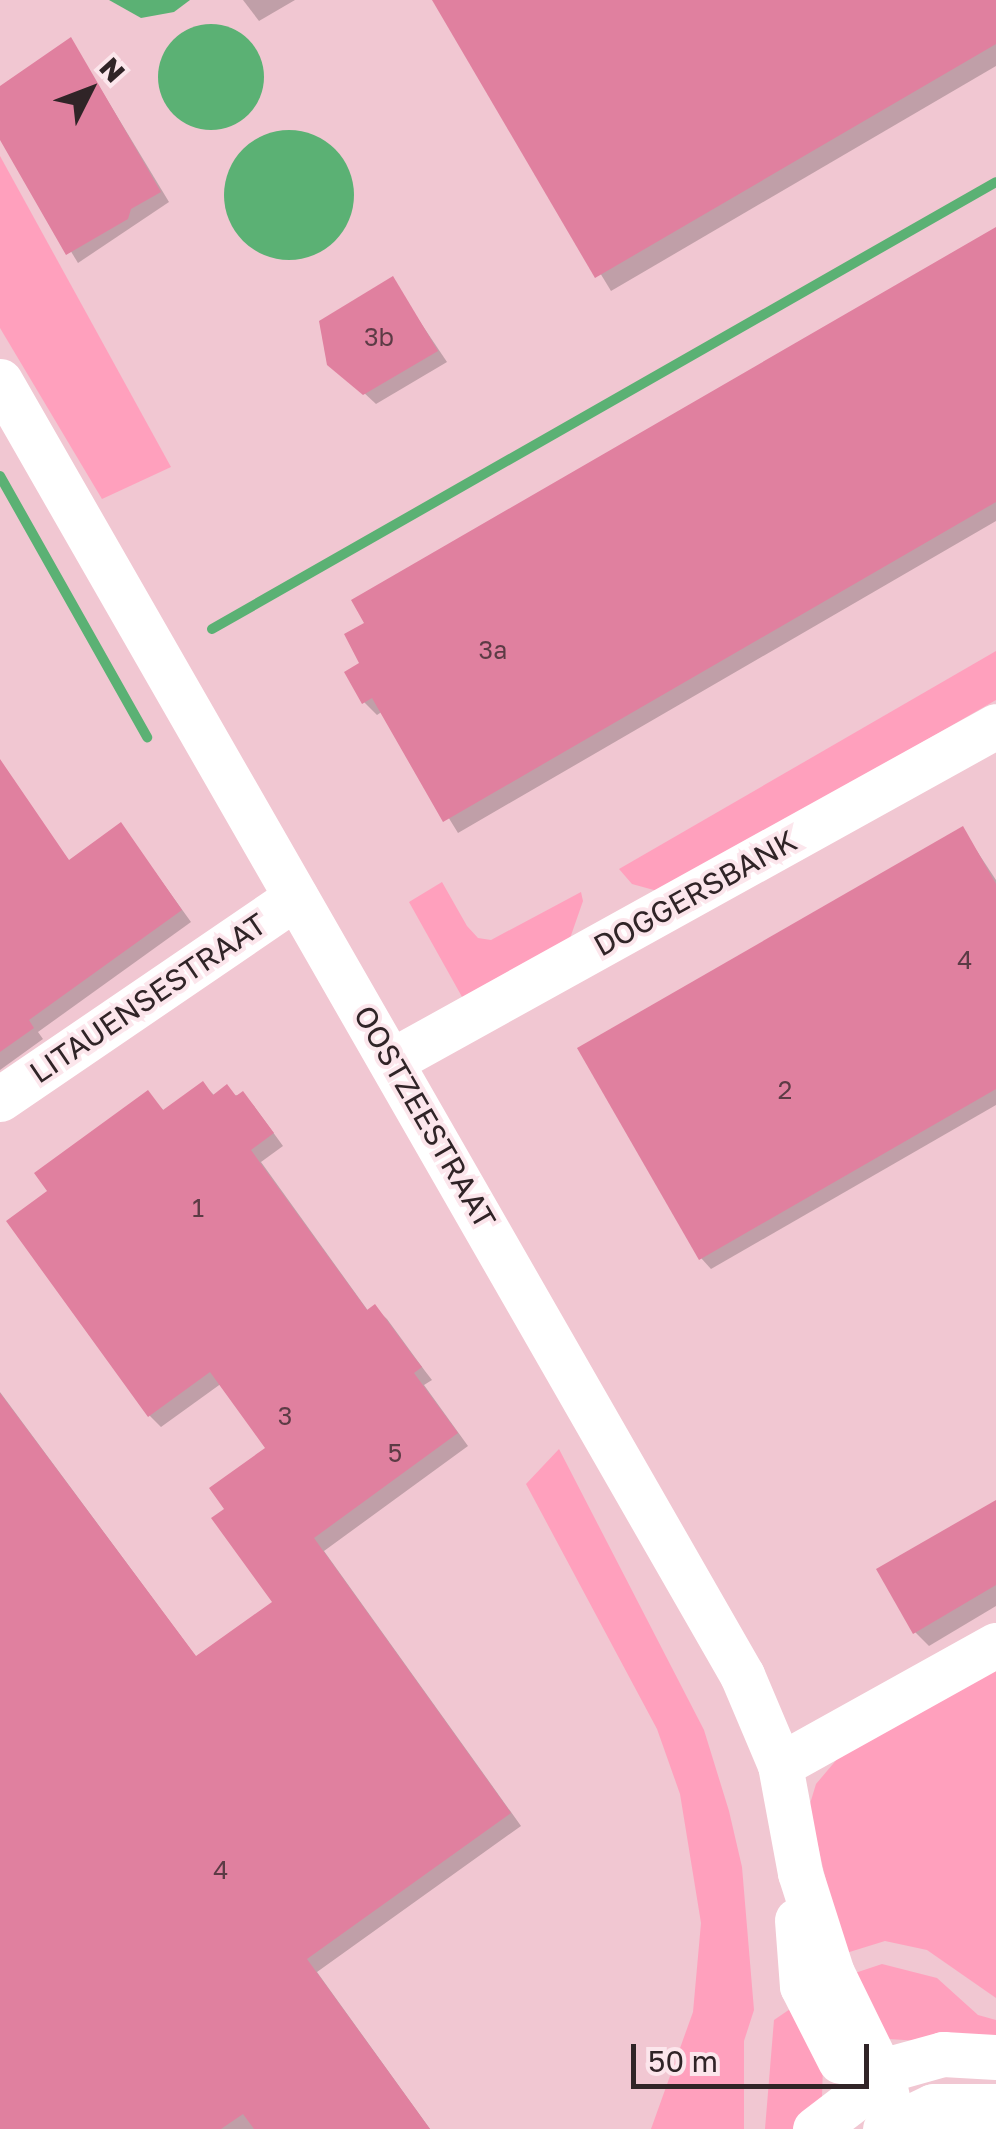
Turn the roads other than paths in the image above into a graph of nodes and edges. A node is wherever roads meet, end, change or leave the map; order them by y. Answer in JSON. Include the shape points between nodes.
{"nodes":[{"id":1,"x":0,"y":381,"type":"edge"},
{"id":2,"x":996,"y":726,"type":"edge"},
{"id":3,"x":296,"y":897,"type":"junction"},
{"id":4,"x":393,"y":1060,"type":"junction"},
{"id":5,"x":0,"y":1099,"type":"edge"},
{"id":6,"x":996,"y":1645,"type":"edge"},
{"id":7,"x":780,"y":1765,"type":"junction"},
{"id":8,"x":996,"y":2057,"type":"edge"},
{"id":9,"x":870,"y":2082,"type":"junction"},
{"id":10,"x":996,"y":2106,"type":"edge"},
{"id":11,"x":889,"y":2126,"type":"edge"},
{"id":12,"x":815,"y":2129,"type":"edge"}],
"edges":[{"from":1,"to":3,"type":"street","name":"OOSTZEESTRAAT"},
{"from":2,"to":4,"type":"street","name":"DOGGERSBANK"},
{"from":3,"to":4,"type":"street","name":"OOSTZEESTRAAT"},
{"from":3,"to":5,"type":"street","name":"LITAUENSESTRAAT"},
{"from":4,"to":7,"type":"street","name":"OOSTZEESTRAAT","via":[[742,1675]]},
{"from":6,"to":7,"type":"street"},
{"from":7,"to":9,"type":"street","name":"OOSTZEESTRAAT","via":[[800,1873]]},
{"from":8,"to":9,"type":"street","via":[[943,2054]]},
{"from":9,"to":11,"type":"street","name":"OOSTZEESTRAAT"},
{"from":9,"to":12,"type":"street"},
{"from":10,"to":11,"type":"street","via":[[950,2103]]}]}
